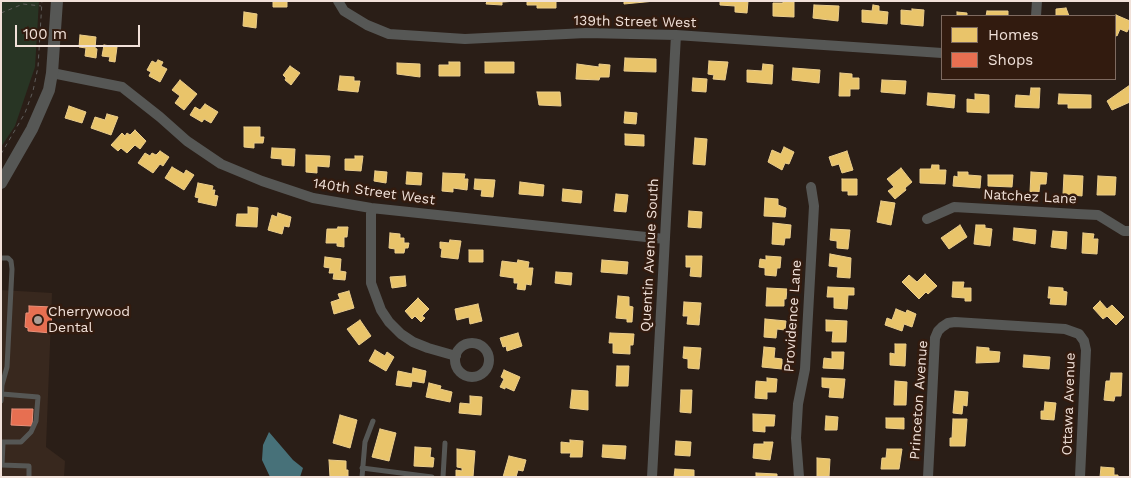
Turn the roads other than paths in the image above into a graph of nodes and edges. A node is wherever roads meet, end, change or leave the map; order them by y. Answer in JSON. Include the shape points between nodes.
{"nodes":[{"id":1,"x":57,"y":1,"type":"edge"},
{"id":2,"x":338,"y":1,"type":"edge"},
{"id":3,"x":1037,"y":1,"type":"edge"},
{"id":4,"x":1036,"y":15,"type":"edge"},
{"id":5,"x":676,"y":35,"type":"junction"},
{"id":6,"x":941,"y":53,"type":"edge"},
{"id":7,"x":52,"y":73,"type":"junction"},
{"id":8,"x":1,"y":183,"type":"edge"},
{"id":9,"x":811,"y":187,"type":"dead end"},
{"id":10,"x":371,"y":208,"type":"junction"},
{"id":11,"x":927,"y":219,"type":"dead end"},
{"id":12,"x":1130,"y":231,"type":"edge"},
{"id":13,"x":665,"y":240,"type":"junction"},
{"id":14,"x":1,"y":258,"type":"edge"},
{"id":15,"x":942,"y":327,"type":"joint"},
{"id":16,"x":456,"y":356,"type":"dead end"},
{"id":17,"x":2,"y":394,"type":"edge"},
{"id":18,"x":1,"y":401,"type":"edge"},
{"id":19,"x":373,"y":421,"type":"dead end"},
{"id":20,"x":2,"y":442,"type":"edge"},
{"id":21,"x":445,"y":443,"type":"dead end"},
{"id":22,"x":2,"y":465,"type":"edge"},
{"id":23,"x":362,"y":468,"type":"junction"},
{"id":24,"x":29,"y":477,"type":"edge"},
{"id":25,"x":362,"y":477,"type":"edge"},
{"id":26,"x":432,"y":477,"type":"edge"},
{"id":27,"x":443,"y":477,"type":"edge"},
{"id":28,"x":652,"y":477,"type":"edge"},
{"id":29,"x":799,"y":477,"type":"edge"},
{"id":30,"x":928,"y":477,"type":"edge"},
{"id":31,"x":1080,"y":477,"type":"edge"}],
"edges":[{"from":1,"to":7,"type":"street"},
{"from":2,"to":5,"type":"street","name":"139th Street West","via":[[344,11],[389,34],[465,39],[586,33]]},
{"from":3,"to":4,"type":"street"},
{"from":5,"to":6,"type":"street","name":"139th Street West"},
{"from":5,"to":13,"type":"street","name":"Quentin Avenue South"},
{"from":7,"to":8,"type":"street","via":[[43,105]]},
{"from":7,"to":10,"type":"street","name":"140th Street West","via":[[122,87],[221,164],[254,178],[313,198]]},
{"from":9,"to":29,"type":"street","name":"Providence Lane","via":[[814,206],[805,369],[796,438]]},
{"from":10,"to":13,"type":"street","name":"140th Street West"},
{"from":10,"to":16,"type":"street","via":[[370,283],[381,310],[389,322],[413,342]]},
{"from":11,"to":12,"type":"street","name":"Natchez Lane","via":[[954,206],[1098,215],[1124,231]]},
{"from":13,"to":28,"type":"street","name":"Quentin Avenue South"},
{"from":14,"to":17,"type":"lane","via":[[8,258],[12,269],[7,367]]},
{"from":15,"to":30,"type":"street","name":"Princeton Avenue","via":[[935,338]]},
{"from":15,"to":31,"type":"street","name":"Ottawa Avenue","via":[[955,322],[1065,329],[1079,334],[1086,350]]},
{"from":17,"to":18,"type":"lane"},
{"from":17,"to":20,"type":"lane","via":[[38,397],[36,421],[31,432],[21,442]]},
{"from":19,"to":23,"type":"lane","via":[[365,442]]},
{"from":20,"to":22,"type":"lane"},
{"from":21,"to":27,"type":"lane"},
{"from":22,"to":24,"type":"lane","via":[[29,466]]},
{"from":23,"to":25,"type":"lane"},
{"from":23,"to":26,"type":"lane"}]}
